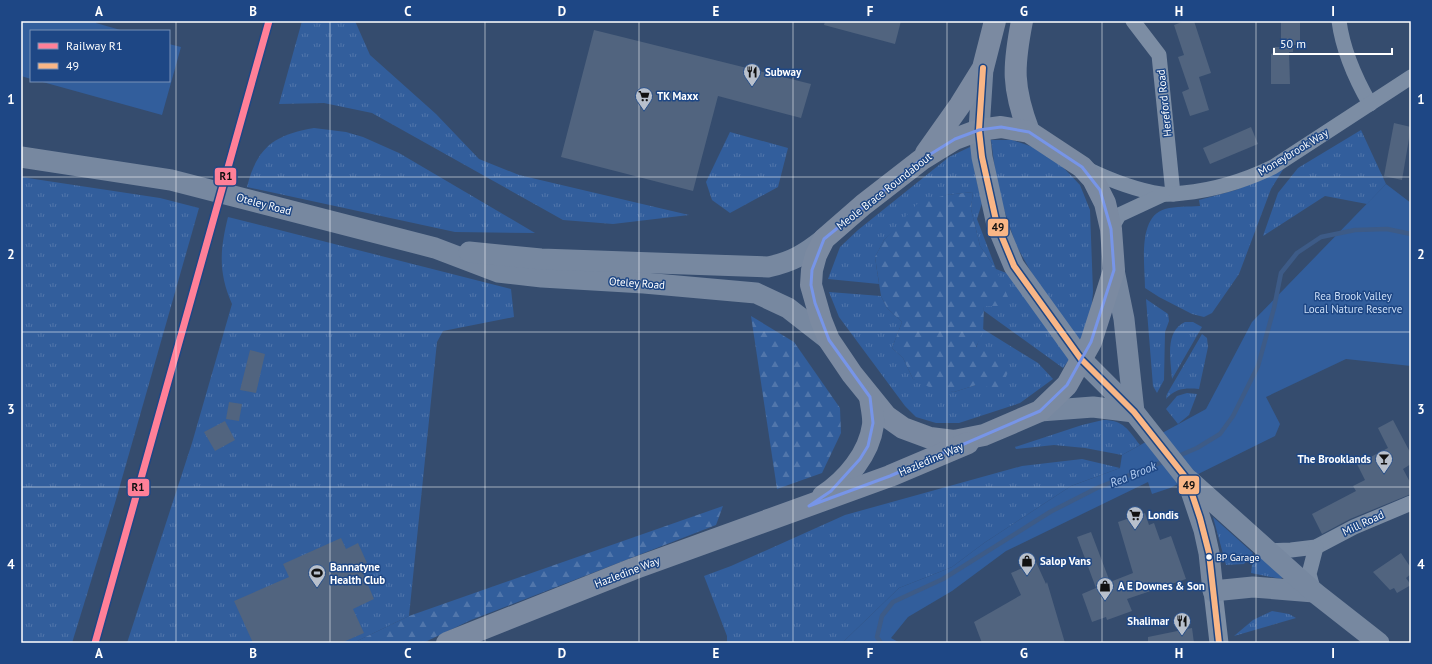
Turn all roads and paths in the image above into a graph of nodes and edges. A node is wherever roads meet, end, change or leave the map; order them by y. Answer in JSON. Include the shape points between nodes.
{"nodes":[{"id":1,"x":995,"y":21,"type":"edge"},
{"id":2,"x":1022,"y":21,"type":"edge"},
{"id":3,"x":1133,"y":21,"type":"edge"},
{"id":4,"x":1339,"y":21,"type":"edge"},
{"id":5,"x":983,"y":68,"type":"junction"},
{"id":6,"x":1411,"y":77,"type":"edge"},
{"id":7,"x":1370,"y":104,"type":"junction"},
{"id":8,"x":979,"y":130,"type":"junction"},
{"id":9,"x":1029,"y":132,"type":"junction"},
{"id":10,"x":21,"y":157,"type":"edge"},
{"id":11,"x":921,"y":160,"type":"junction"},
{"id":12,"x":1082,"y":167,"type":"junction"},
{"id":13,"x":1168,"y":194,"type":"junction"},
{"id":14,"x":1111,"y":229,"type":"junction"},
{"id":15,"x":824,"y":238,"type":"junction"},
{"id":16,"x":435,"y":248,"type":"junction"},
{"id":17,"x":1114,"y":270,"type":"junction"},
{"id":18,"x":829,"y":340,"type":"junction"},
{"id":19,"x":1081,"y":359,"type":"junction"},
{"id":20,"x":870,"y":397,"type":"junction"},
{"id":21,"x":1040,"y":411,"type":"junction"},
{"id":22,"x":1134,"y":412,"type":"junction"},
{"id":23,"x":984,"y":435,"type":"junction"},
{"id":24,"x":1187,"y":478,"type":"junction"},
{"id":25,"x":1411,"y":503,"type":"edge"},
{"id":26,"x":809,"y":506,"type":"junction"},
{"id":27,"x":1316,"y":547,"type":"junction"},
{"id":28,"x":1267,"y":551,"type":"junction"},
{"id":29,"x":1213,"y":591,"type":"junction"},
{"id":30,"x":1314,"y":592,"type":"junction"},
{"id":31,"x":447,"y":643,"type":"edge"},
{"id":32,"x":1219,"y":643,"type":"edge"},
{"id":33,"x":1379,"y":643,"type":"edge"}],
"edges":[{"from":1,"to":5,"type":"main road"},
{"from":2,"to":9,"type":"main road","via":[[1015,61],[1015,84]]},
{"from":3,"to":13,"type":"street","name":"Hereford Road","via":[[1159,55]]},
{"from":4,"to":7,"type":"street","via":[[1352,69]]},
{"from":5,"to":8,"type":"main road"},
{"from":5,"to":11,"type":"main road"},
{"from":6,"to":7,"type":"street","name":"Moneybrook Way"},
{"from":7,"to":13,"type":"street","name":"Moneybrook Way","via":[[1273,167],[1250,178],[1200,191]]},
{"from":8,"to":9,"type":"main road","name":"Meole Brace Roundabout","via":[[1001,127]]},
{"from":8,"to":11,"type":"main road","name":"Meole Brace Roundabout","via":[[955,139]]},
{"from":8,"to":19,"type":"main road","via":[[982,157],[997,225],[1014,266]]},
{"from":9,"to":12,"type":"main road","name":"Meole Brace Roundabout"},
{"from":10,"to":16,"type":"main road","name":"Oteley Road","via":[[171,180]]},
{"from":11,"to":15,"type":"main road","name":"Meole Brace Roundabout"},
{"from":12,"to":13,"type":"street","name":"Moneybrook Way","via":[[1114,181]]},
{"from":12,"to":14,"type":"main road","name":"Meole Brace Roundabout","via":[[1100,190]]},
{"from":13,"to":14,"type":"street","name":"Moneybrook Way","via":[[1120,215]]},
{"from":14,"to":17,"type":"main road","name":"Meole Brace Roundabout"},
{"from":15,"to":16,"type":"main road","name":"Oteley Road","via":[[792,260],[768,267],[541,259]]},
{"from":15,"to":18,"type":"main road","name":"Meole Brace Roundabout","via":[[816,255],[811,285]]},
{"from":16,"to":18,"type":"main road","name":"Oteley Road","via":[[498,272],[756,293],[788,308]]},
{"from":17,"to":19,"type":"main road","name":"Meole Brace Roundabout","via":[[1091,342]]},
{"from":17,"to":22,"type":"main road","via":[[1124,319]]},
{"from":18,"to":20,"type":"main road","name":"Meole Brace Roundabout"},
{"from":19,"to":21,"type":"main road","name":"Meole Brace Roundabout","via":[[1067,385]]},
{"from":19,"to":22,"type":"main road"},
{"from":20,"to":23,"type":"main road","name":"Meole Brace Roundabout","via":[[886,416],[903,428],[930,438],[954,441]]},
{"from":20,"to":26,"type":"main road","name":"Hazledine Way","via":[[873,423],[868,446],[860,460],[831,491]]},
{"from":21,"to":22,"type":"main road","via":[[1093,407]]},
{"from":21,"to":23,"type":"main road","name":"Meole Brace Roundabout"},
{"from":22,"to":24,"type":"main road"},
{"from":23,"to":26,"type":"main road","name":"Hazledine Way","via":[[890,476]]},
{"from":24,"to":28,"type":"main road"},
{"from":24,"to":29,"type":"main road","via":[[1204,530]]},
{"from":25,"to":27,"type":"street","name":"Mill Road","via":[[1354,527]]},
{"from":26,"to":31,"type":"main road","name":"Hazledine Way","via":[[633,569]]},
{"from":27,"to":28,"type":"street","name":"Mill Road"},
{"from":27,"to":30,"type":"street","via":[[1309,574]]},
{"from":28,"to":30,"type":"main road"},
{"from":29,"to":30,"type":"main road","via":[[1253,587]]},
{"from":29,"to":32,"type":"street"},
{"from":30,"to":33,"type":"main road"}]}
